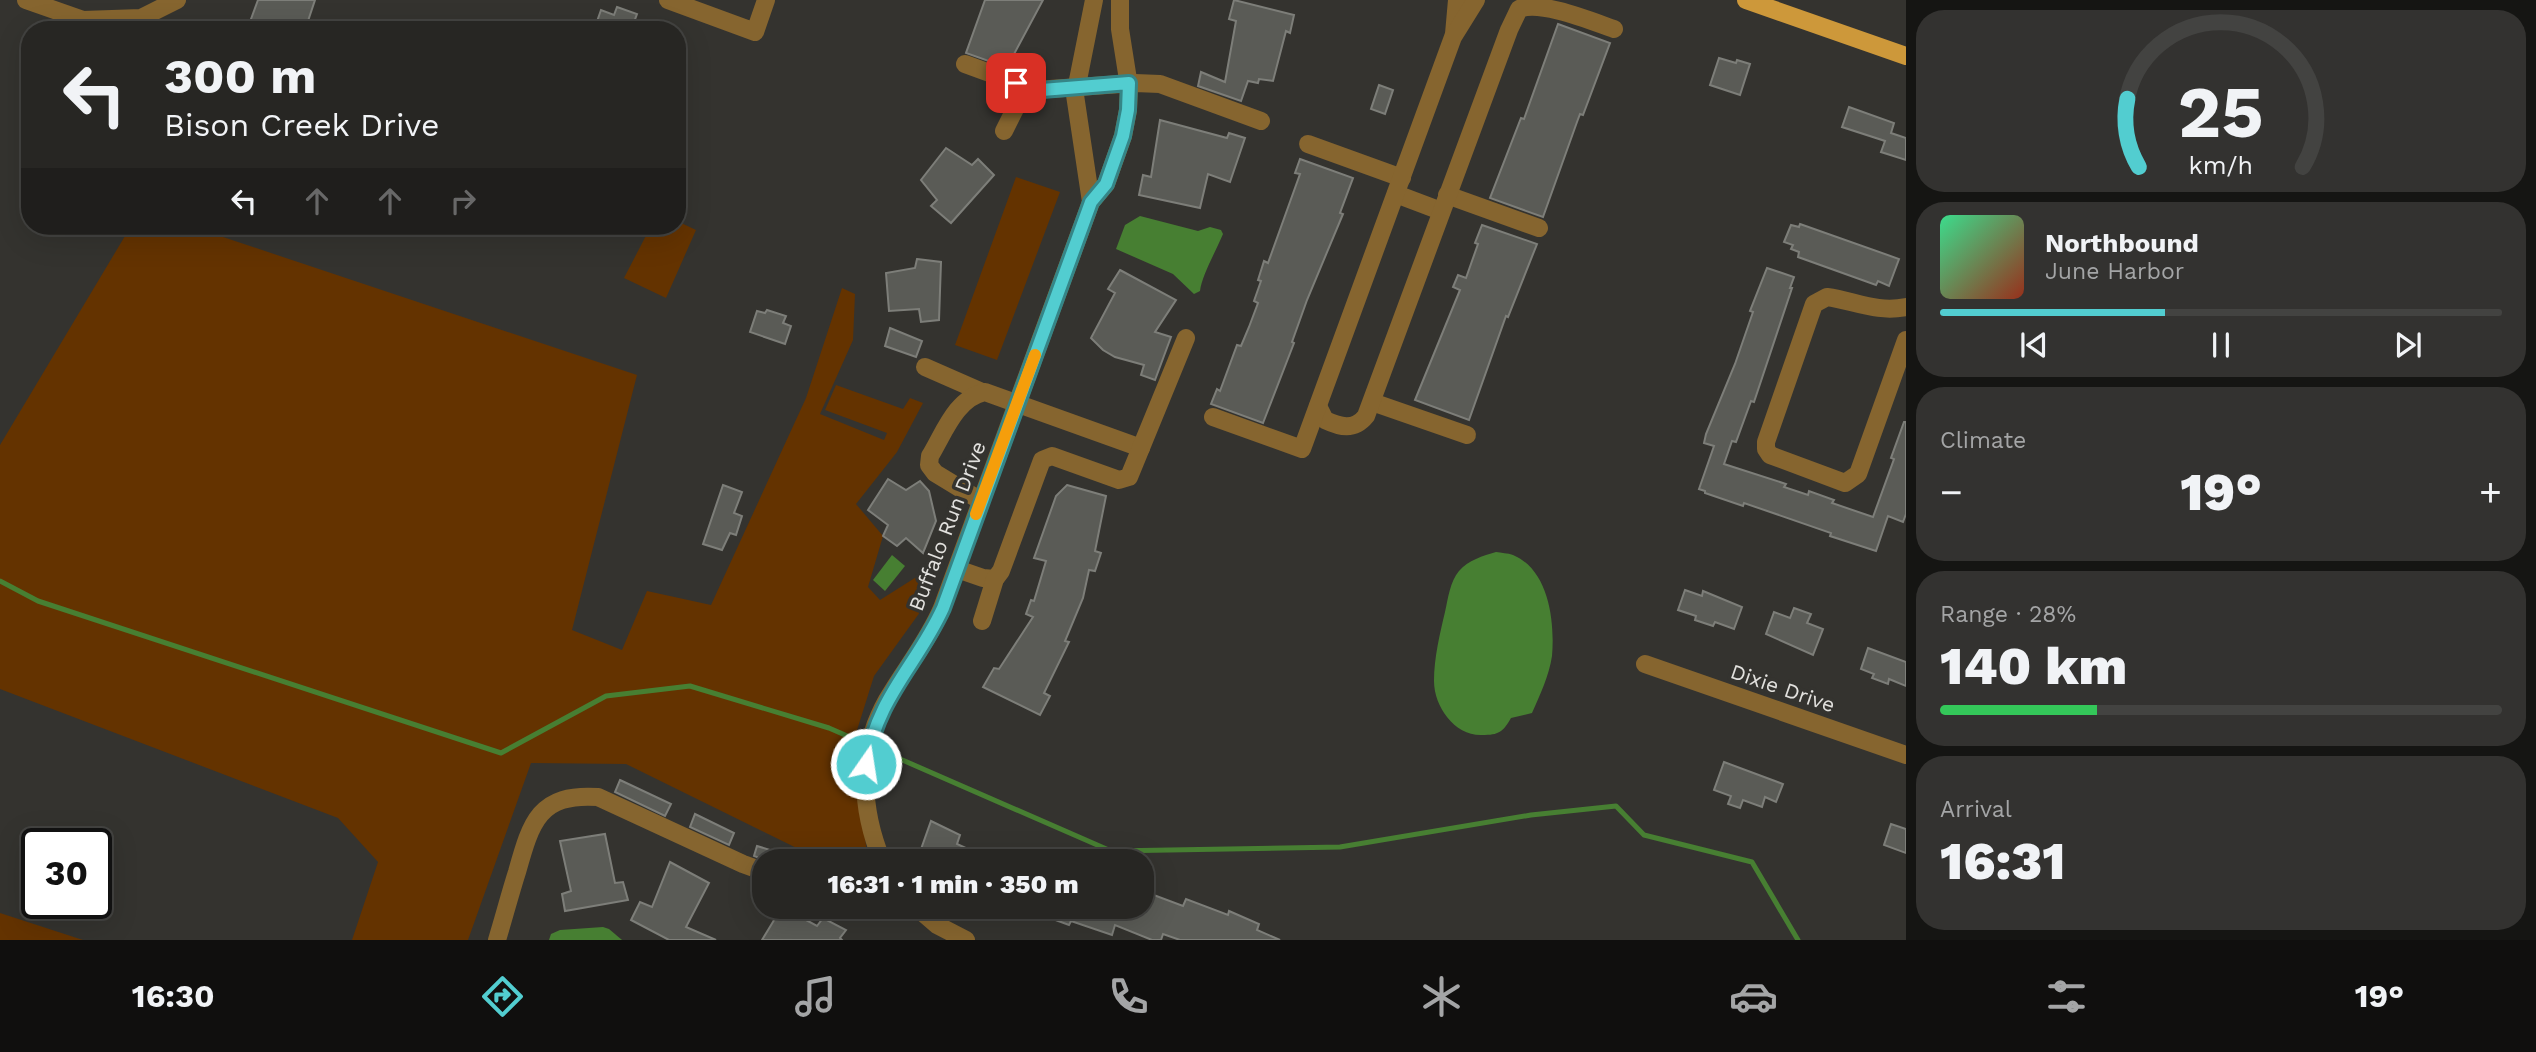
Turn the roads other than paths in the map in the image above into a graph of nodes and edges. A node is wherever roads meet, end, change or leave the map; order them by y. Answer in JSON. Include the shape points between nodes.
{"nodes":[{"id":1,"x":26,"y":0,"type":"edge"},
{"id":2,"x":177,"y":0,"type":"edge"},
{"id":3,"x":668,"y":0,"type":"edge"},
{"id":4,"x":766,"y":0,"type":"edge"},
{"id":5,"x":1094,"y":0,"type":"edge"},
{"id":6,"x":1120,"y":0,"type":"edge"},
{"id":7,"x":1457,"y":0,"type":"edge"},
{"id":8,"x":1476,"y":0,"type":"edge"},
{"id":9,"x":1746,"y":0,"type":"edge"},
{"id":10,"x":1614,"y":29,"type":"dead end"},
{"id":11,"x":1453,"y":37,"type":"junction"},
{"id":12,"x":1906,"y":56,"type":"edge"},
{"id":13,"x":965,"y":64,"type":"dead end"},
{"id":14,"x":1129,"y":83,"type":"junction"},
{"id":15,"x":1026,"y":86,"type":"junction"},
{"id":16,"x":1076,"y":88,"type":"junction"},
{"id":17,"x":1261,"y":121,"type":"dead end"},
{"id":18,"x":1003,"y":131,"type":"dead end"},
{"id":19,"x":1308,"y":144,"type":"dead end"},
{"id":20,"x":1399,"y":186,"type":"junction"},
{"id":21,"x":1091,"y":202,"type":"junction"},
{"id":22,"x":1444,"y":203,"type":"junction"},
{"id":23,"x":1539,"y":228,"type":"dead end"},
{"id":24,"x":1906,"y":307,"type":"edge"},
{"id":25,"x":1186,"y":338,"type":"dead end"},
{"id":26,"x":1906,"y":340,"type":"edge"},
{"id":27,"x":925,"y":367,"type":"dead end"},
{"id":28,"x":982,"y":393,"type":"junction"},
{"id":29,"x":1372,"y":401,"type":"junction"},
{"id":30,"x":1017,"y":403,"type":"junction"},
{"id":31,"x":1318,"y":406,"type":"junction"},
{"id":32,"x":1213,"y":417,"type":"dead end"},
{"id":33,"x":1468,"y":435,"type":"dead end"},
{"id":34,"x":1141,"y":448,"type":"junction"},
{"id":35,"x":981,"y":501,"type":"junction"},
{"id":36,"x":957,"y":569,"type":"junction"},
{"id":37,"x":995,"y":579,"type":"junction"},
{"id":38,"x":982,"y":621,"type":"dead end"},
{"id":39,"x":1645,"y":664,"type":"dead end"},
{"id":40,"x":1906,"y":755,"type":"edge"},
{"id":41,"x":877,"y":849,"type":"edge"},
{"id":42,"x":752,"y":867,"type":"edge"},
{"id":43,"x":930,"y":919,"type":"edge"},
{"id":44,"x":497,"y":940,"type":"edge"},
{"id":45,"x":966,"y":940,"type":"edge"}],
"edges":[{"from":1,"to":2,"type":"street","via":[[83,20],[141,18]]},
{"from":3,"to":4,"type":"street","via":[[755,32]]},
{"from":5,"to":16,"type":"street","name":"Buffalo Run Drive"},
{"from":6,"to":14,"type":"street","name":"Buffalo Run Drive"},
{"from":7,"to":11,"type":"street"},
{"from":8,"to":11,"type":"street"},
{"from":9,"to":12,"type":"main road"},
{"from":10,"to":22,"type":"street","via":[[1549,6],[1532,4],[1519,9]]},
{"from":11,"to":20,"type":"street"},
{"from":13,"to":15,"type":"street"},
{"from":14,"to":16,"type":"street"},
{"from":14,"to":17,"type":"street","via":[[1160,84]]},
{"from":14,"to":21,"type":"street","name":"Buffalo Run Drive","via":[[1123,136],[1106,184]]},
{"from":15,"to":16,"type":"street","via":[[1036,90]]},
{"from":15,"to":18,"type":"street"},
{"from":16,"to":21,"type":"street","name":"Buffalo Run Drive","via":[[1075,108]]},
{"from":19,"to":20,"type":"street"},
{"from":20,"to":22,"type":"street"},
{"from":20,"to":31,"type":"street"},
{"from":21,"to":30,"type":"street","name":"Buffalo Run Drive"},
{"from":22,"to":23,"type":"street"},
{"from":22,"to":29,"type":"street"},
{"from":24,"to":26,"type":"street","via":[[1883,310],[1827,297],[1814,304],[1766,442],[1770,455],[1845,483],[1858,474]]},
{"from":25,"to":34,"type":"street"},
{"from":27,"to":28,"type":"street"},
{"from":28,"to":30,"type":"street"},
{"from":28,"to":35,"type":"street","via":[[961,405],[929,463],[935,473]]},
{"from":29,"to":31,"type":"street","via":[[1360,423],[1349,426],[1325,420]]},
{"from":29,"to":33,"type":"street"},
{"from":30,"to":34,"type":"street"},
{"from":30,"to":35,"type":"street","name":"Buffalo Run Drive"},
{"from":31,"to":32,"type":"street","via":[[1302,449]]},
{"from":34,"to":37,"type":"street","via":[[1123,481],[1052,456],[1044,458]]},
{"from":35,"to":36,"type":"street","name":"Buffalo Run Drive"},
{"from":36,"to":37,"type":"street"},
{"from":36,"to":41,"type":"street","name":"Buffalo Run Drive","via":[[937,620],[888,699],[870,741],[866,808]]},
{"from":37,"to":38,"type":"street"},
{"from":39,"to":40,"type":"street","name":"Dixie Drive"},
{"from":42,"to":44,"type":"street","via":[[598,797],[569,798],[546,809],[530,828]]},
{"from":43,"to":45,"type":"street"}]}
